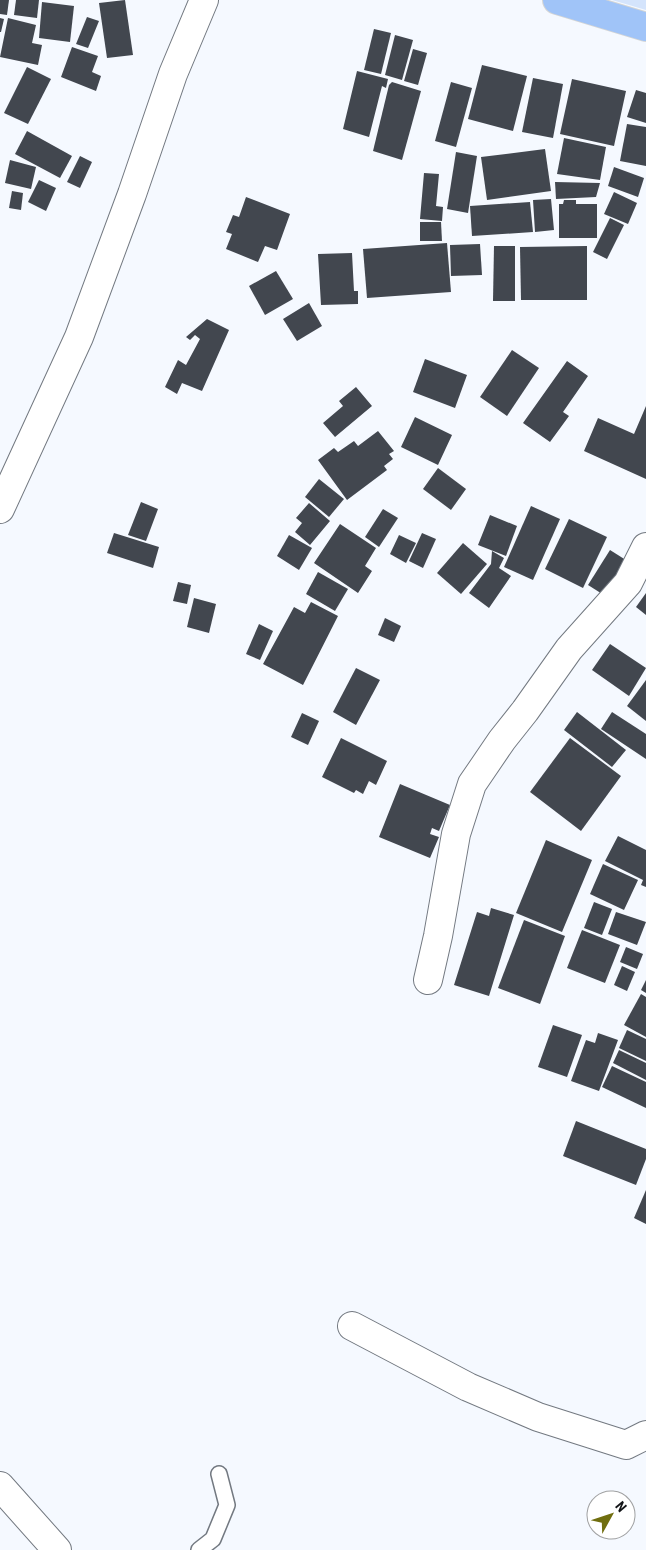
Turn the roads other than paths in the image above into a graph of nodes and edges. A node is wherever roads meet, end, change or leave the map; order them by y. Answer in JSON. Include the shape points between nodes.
{"nodes":[{"id":1,"x":204,"y":0,"type":"edge"},
{"id":2,"x":557,"y":0,"type":"edge"},
{"id":3,"x":646,"y":27,"type":"edge"},
{"id":4,"x":0,"y":509,"type":"edge"},
{"id":5,"x":646,"y":548,"type":"edge"},
{"id":6,"x":428,"y":980,"type":"dead end"},
{"id":7,"x":352,"y":1326,"type":"dead end"},
{"id":8,"x":646,"y":1435,"type":"edge"},
{"id":9,"x":219,"y":1474,"type":"dead end"},
{"id":10,"x":0,"y":1486,"type":"edge"},
{"id":11,"x":58,"y":1550,"type":"edge"},
{"id":12,"x":199,"y":1550,"type":"edge"}],
"edges":[{"from":1,"to":4,"type":"street","via":[[173,74],[79,337]]},
{"from":2,"to":3,"type":"highway"},
{"from":5,"to":6,"type":"street","via":[[628,583],[568,650],[472,784],[456,834]]},
{"from":7,"to":8,"type":"street","via":[[468,1388],[538,1417],[626,1445]]},
{"from":9,"to":12,"type":"lane","via":[[227,1505],[213,1539]]},
{"from":10,"to":11,"type":"street"}]}
